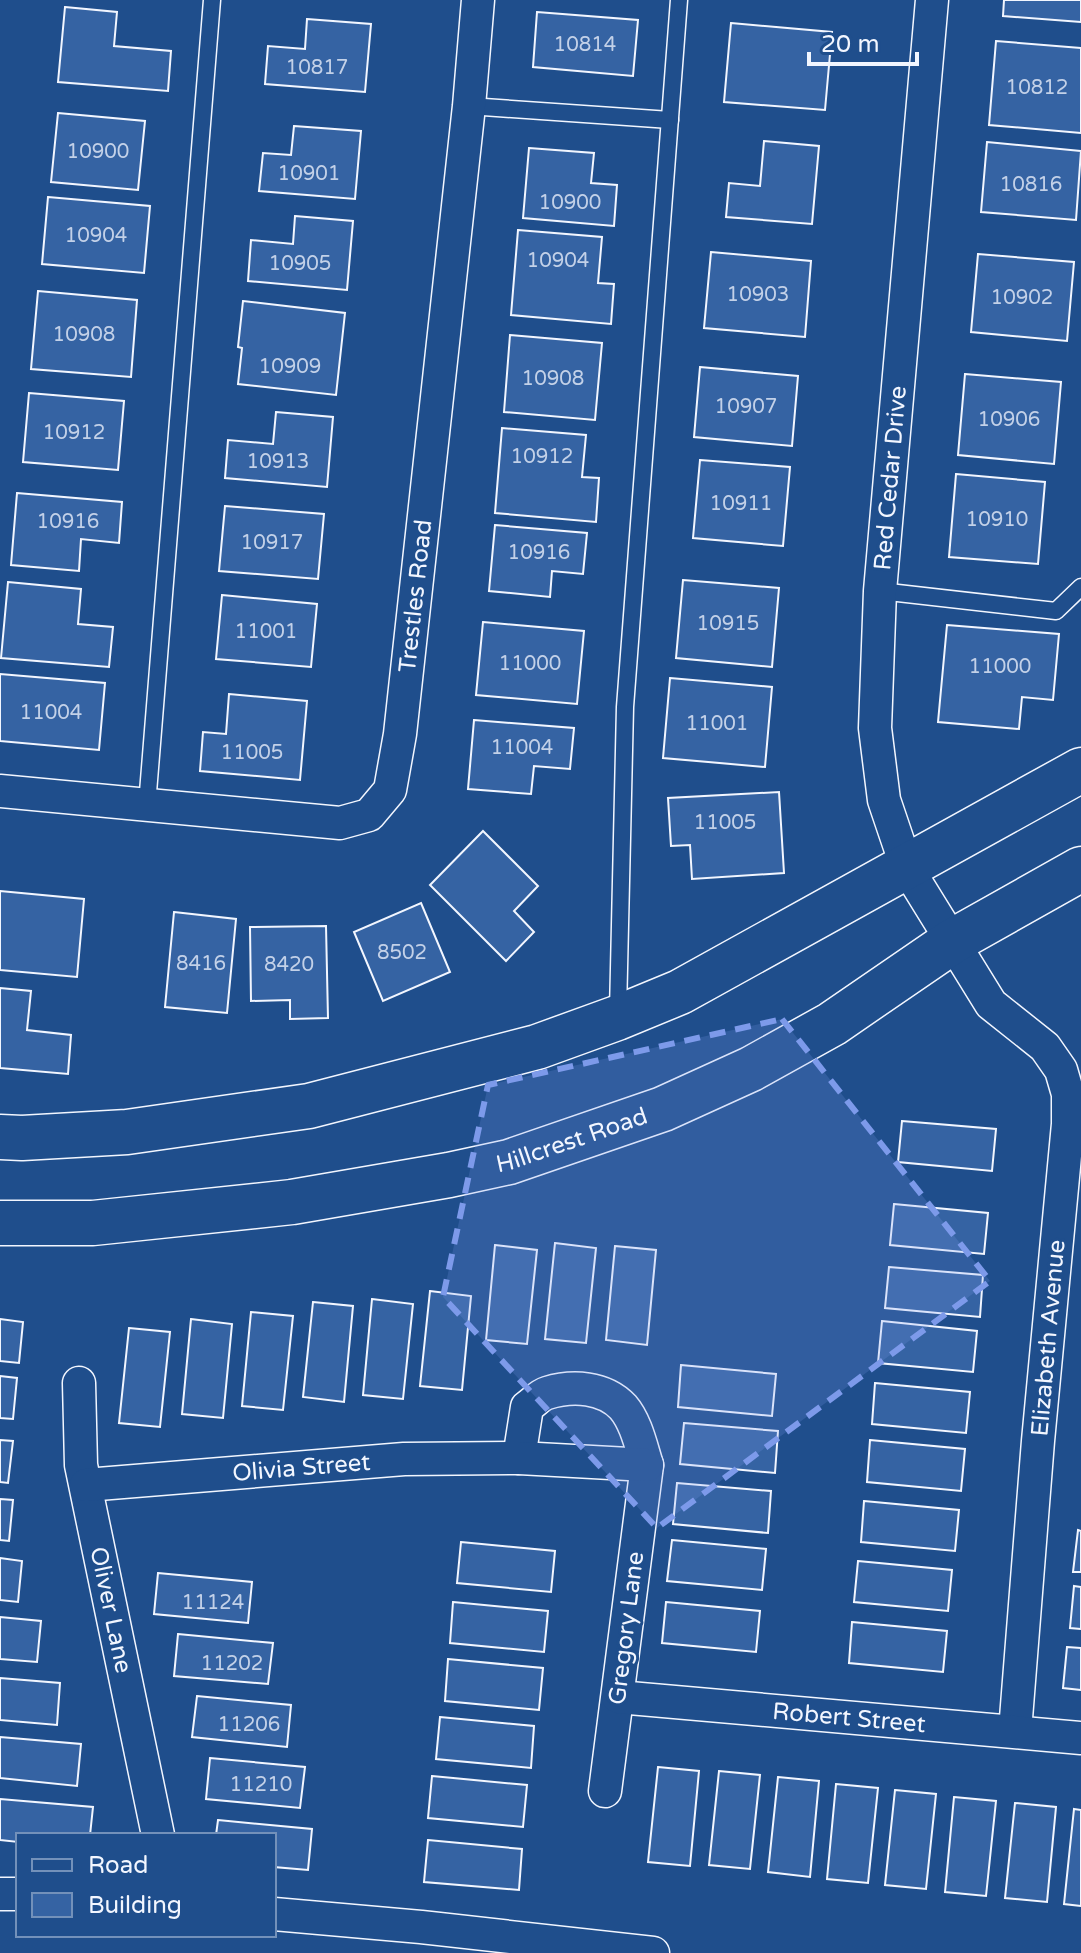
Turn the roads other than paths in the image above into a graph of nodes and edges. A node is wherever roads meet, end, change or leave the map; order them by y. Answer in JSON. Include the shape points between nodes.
{"nodes":[{"id":1,"x":212,"y":0,"type":"edge"},
{"id":2,"x":478,"y":0,"type":"edge"},
{"id":3,"x":679,"y":0,"type":"edge"},
{"id":4,"x":932,"y":0,"type":"edge"},
{"id":5,"x":469,"y":106,"type":"junction"},
{"id":6,"x":670,"y":120,"type":"junction"},
{"id":7,"x":1081,"y":587,"type":"edge"},
{"id":8,"x":880,"y":591,"type":"junction"},
{"id":9,"x":1081,"y":770,"type":"edge"},
{"id":10,"x":0,"y":791,"type":"edge"},
{"id":11,"x":147,"y":805,"type":"junction"},
{"id":12,"x":907,"y":868,"type":"junction"},
{"id":13,"x":1081,"y":869,"type":"edge"},
{"id":14,"x":953,"y":941,"type":"junction"},
{"id":15,"x":617,"y":1018,"type":"junction"},
{"id":16,"x":0,"y":1137,"type":"edge"},
{"id":17,"x":0,"y":1223,"type":"edge"},
{"id":18,"x":79,"y":1383,"type":"dead end"},
{"id":19,"x":519,"y":1458,"type":"junction"},
{"id":20,"x":647,"y":1465,"type":"junction"},
{"id":21,"x":86,"y":1485,"type":"junction"},
{"id":22,"x":618,"y":1697,"type":"junction"},
{"id":23,"x":1015,"y":1731,"type":"junction"},
{"id":24,"x":1081,"y":1738,"type":"edge"},
{"id":25,"x":605,"y":1791,"type":"dead end"},
{"id":26,"x":158,"y":1833,"type":"edge"},
{"id":27,"x":276,"y":1914,"type":"edge"},
{"id":28,"x":653,"y":1953,"type":"edge"}],
"edges":[{"from":1,"to":11,"type":"lane"},
{"from":2,"to":5,"type":"street","name":"Trestles Road"},
{"from":3,"to":6,"type":"lane"},
{"from":4,"to":8,"type":"street","name":"Red Cedar Drive"},
{"from":5,"to":6,"type":"lane"},
{"from":5,"to":11,"type":"street","name":"Trestles Road","via":[[390,790],[369,815],[340,823]]},
{"from":6,"to":15,"type":"lane","via":[[625,707]]},
{"from":7,"to":8,"type":"lane","via":[[1056,611]]},
{"from":8,"to":12,"type":"street","name":"Red Cedar Drive","via":[[875,728],[884,800]]},
{"from":9,"to":12,"type":"main road"},
{"from":10,"to":11,"type":"street","name":"Trestles Road"},
{"from":12,"to":14,"type":"street","name":"Red Cedar Drive"},
{"from":12,"to":15,"type":"main road","via":[[680,992]]},
{"from":13,"to":14,"type":"main road","name":"Hillcrest Road"},
{"from":14,"to":17,"type":"main road","name":"Hillcrest Road","via":[[832,1024],[751,1069],[663,1109],[509,1162],[292,1202],[93,1223]]},
{"from":14,"to":23,"type":"street","name":"Elizabeth Avenue","via":[[991,1004],[1045,1047],[1061,1070],[1068,1094]]},
{"from":15,"to":16,"type":"main road","via":[[537,1047],[309,1106],[127,1132]]},
{"from":18,"to":21,"type":"street","name":"Oliver Lane"},
{"from":19,"to":20,"type":"street","name":"Olivia Street"},
{"from":19,"to":20,"type":"street","via":[[527,1407],[545,1394],[578,1388],[609,1395],[625,1409]]},
{"from":19,"to":21,"type":"street","name":"Olivia Street","via":[[404,1459]]},
{"from":20,"to":22,"type":"street","name":"Gregory Lane"},
{"from":21,"to":26,"type":"street","name":"Oliver Lane"},
{"from":22,"to":23,"type":"street","name":"Robert Street"},
{"from":22,"to":25,"type":"street","name":"Gregory Lane"},
{"from":23,"to":24,"type":"street","name":"Robert Street"},
{"from":27,"to":28,"type":"street"}]}
